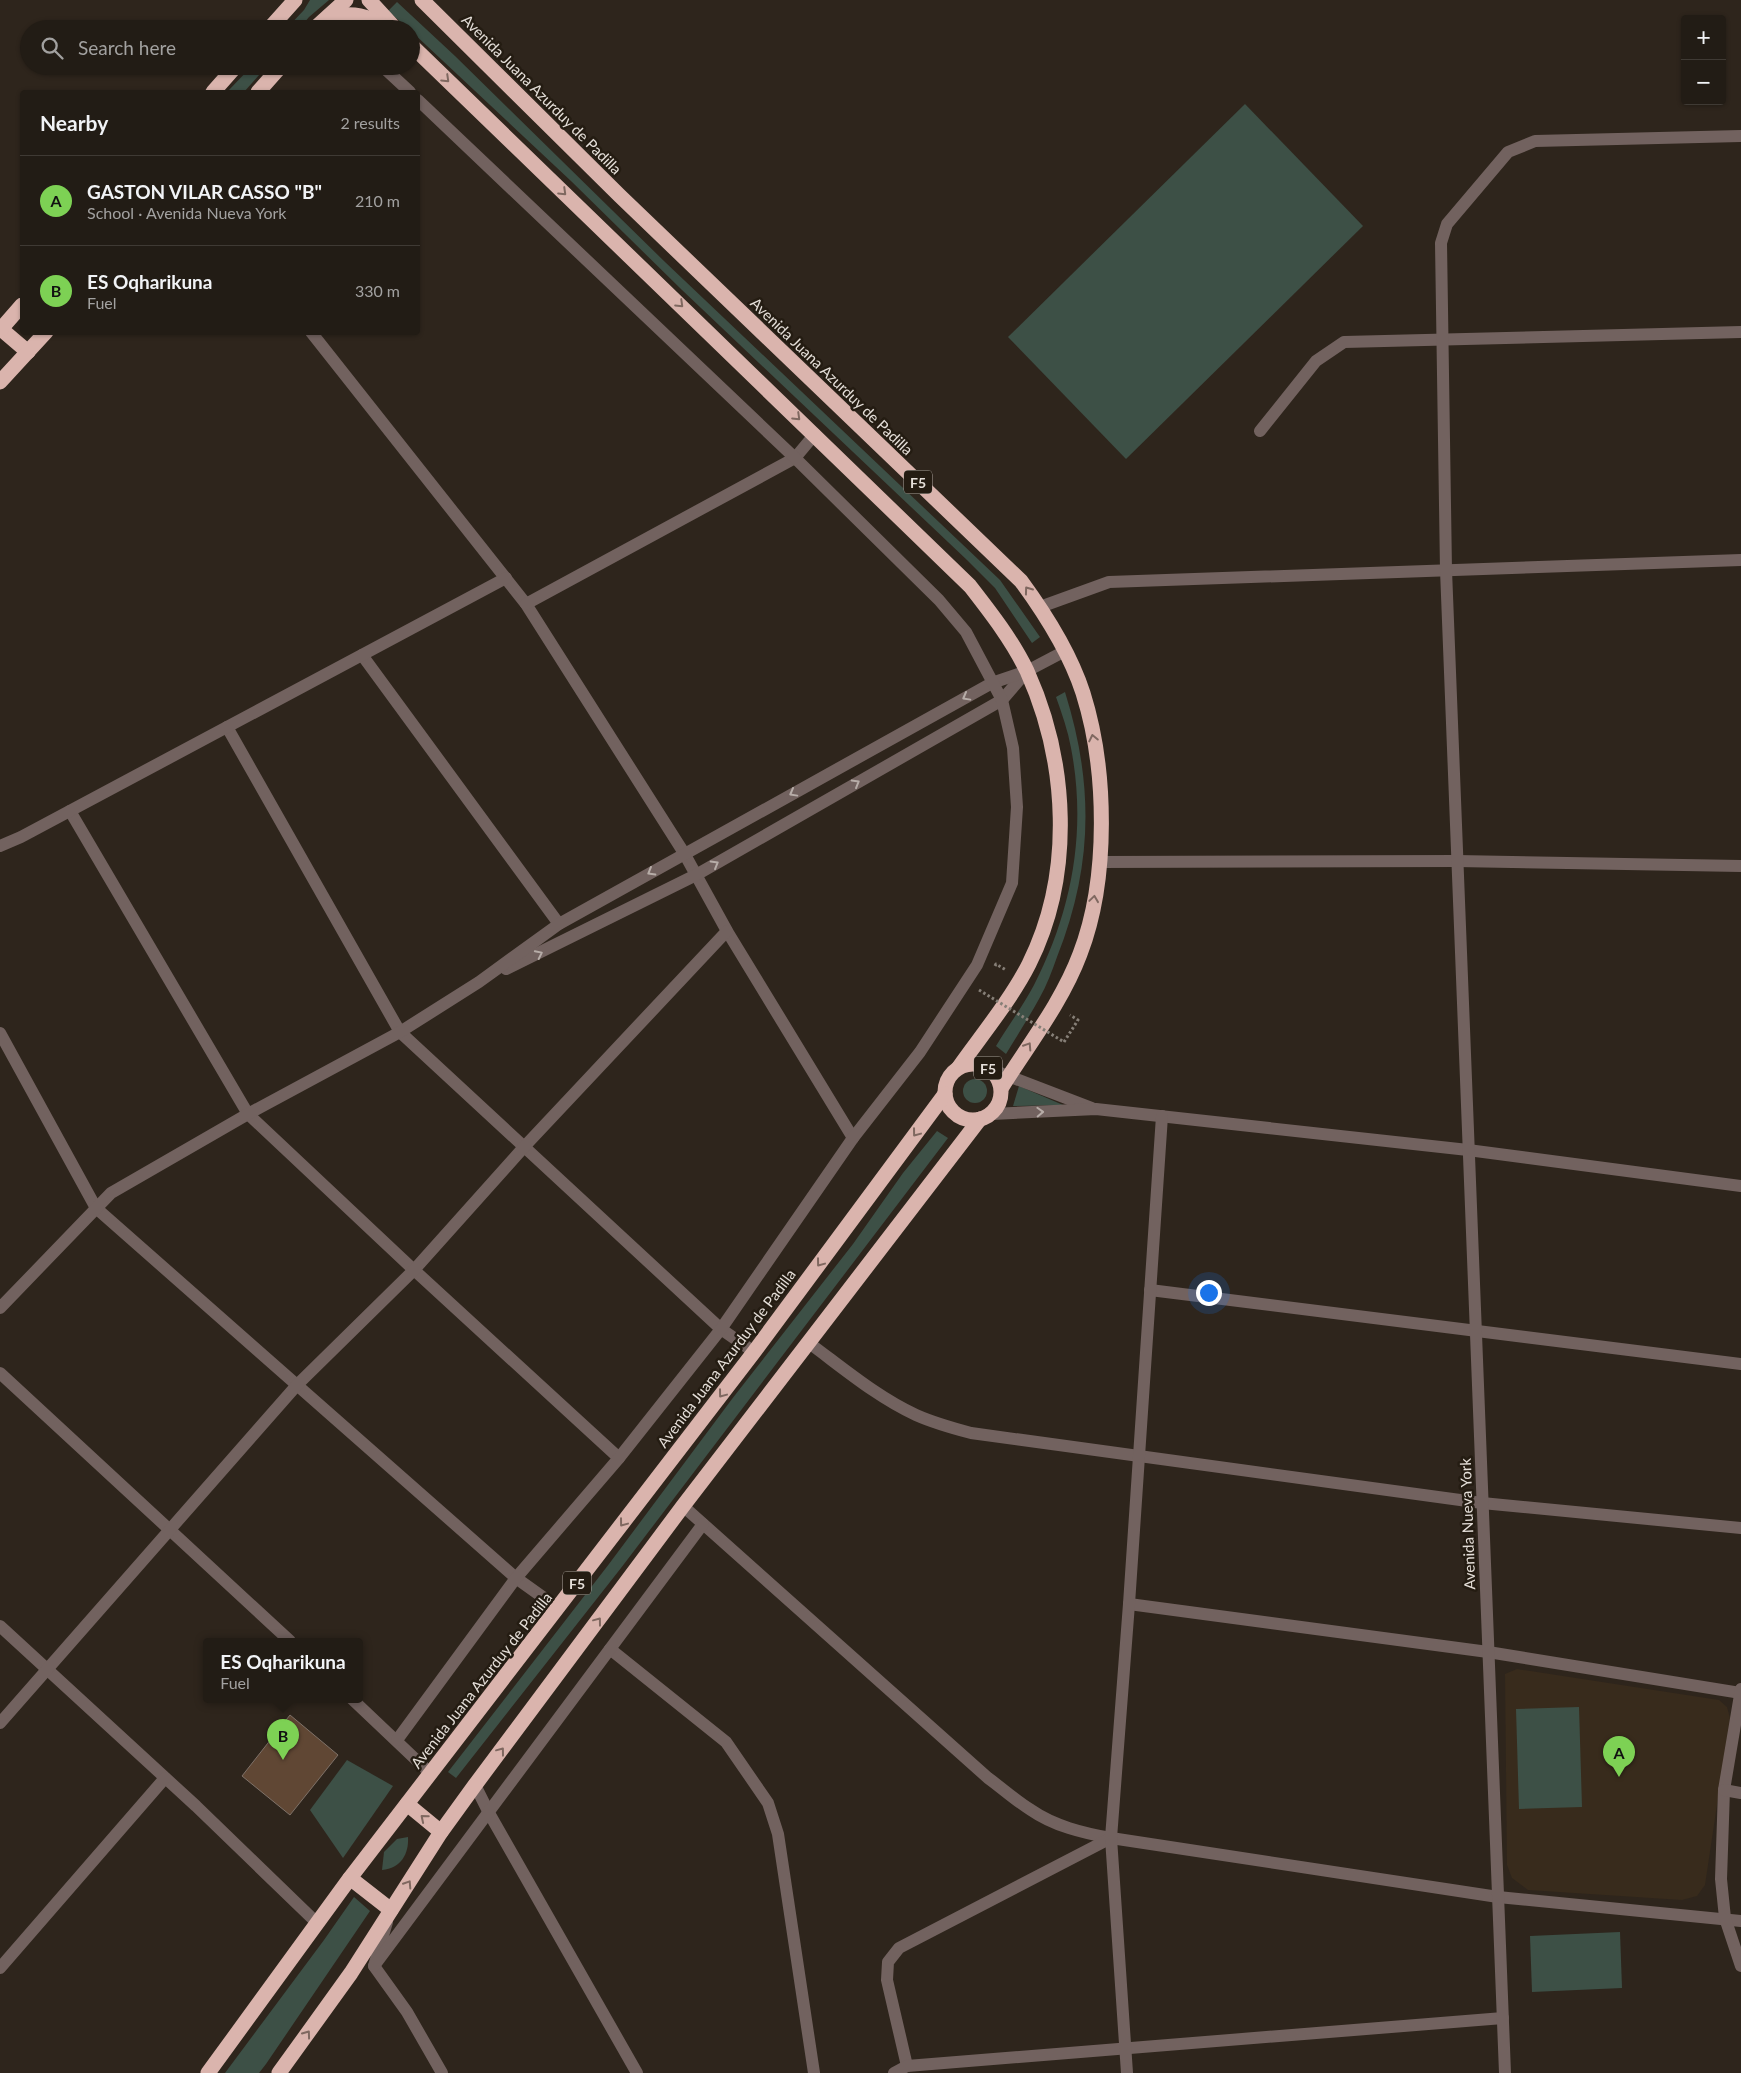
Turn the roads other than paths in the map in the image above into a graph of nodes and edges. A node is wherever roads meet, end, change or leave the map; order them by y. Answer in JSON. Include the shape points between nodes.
{"nodes":[{"id":1,"x":295,"y":0,"type":"edge"},
{"id":2,"x":346,"y":0,"type":"edge"},
{"id":3,"x":369,"y":0,"type":"edge"},
{"id":4,"x":422,"y":0,"type":"edge"},
{"id":5,"x":329,"y":16,"type":"junction"},
{"id":6,"x":278,"y":20,"type":"edge"},
{"id":7,"x":324,"y":20,"type":"edge"},
{"id":8,"x":333,"y":20,"type":"edge"},
{"id":9,"x":374,"y":20,"type":"edge"},
{"id":10,"x":388,"y":20,"type":"edge"},
{"id":11,"x":420,"y":54,"type":"edge"},
{"id":12,"x":228,"y":75,"type":"edge"},
{"id":13,"x":273,"y":75,"type":"edge"},
{"id":14,"x":392,"y":75,"type":"edge"},
{"id":15,"x":215,"y":90,"type":"edge"},
{"id":16,"x":260,"y":90,"type":"edge"},
{"id":17,"x":408,"y":90,"type":"edge"},
{"id":18,"x":420,"y":102,"type":"edge"},
{"id":19,"x":1741,"y":136,"type":"edge"},
{"id":20,"x":20,"y":307,"type":"edge"},
{"id":21,"x":1,"y":329,"type":"edge"},
{"id":22,"x":1741,"y":332,"type":"edge"},
{"id":23,"x":43,"y":335,"type":"edge"},
{"id":24,"x":313,"y":335,"type":"edge"},
{"id":25,"x":1442,"y":339,"type":"junction"},
{"id":26,"x":28,"y":352,"type":"junction"},
{"id":27,"x":0,"y":382,"type":"edge"},
{"id":28,"x":1260,"y":431,"type":"dead end"},
{"id":29,"x":815,"y":434,"type":"junction"},
{"id":30,"x":795,"y":458,"type":"junction"},
{"id":31,"x":1741,"y":560,"type":"edge"},
{"id":32,"x":1446,"y":570,"type":"junction"},
{"id":33,"x":506,"y":578,"type":"junction"},
{"id":34,"x":526,"y":604,"type":"junction"},
{"id":35,"x":1040,"y":607,"type":"junction"},
{"id":36,"x":1065,"y":651,"type":"junction"},
{"id":37,"x":362,"y":655,"type":"junction"},
{"id":38,"x":1027,"y":671,"type":"junction"},
{"id":39,"x":992,"y":683,"type":"junction"},
{"id":40,"x":1002,"y":700,"type":"junction"},
{"id":41,"x":227,"y":727,"type":"junction"},
{"id":42,"x":70,"y":811,"type":"junction"},
{"id":43,"x":0,"y":846,"type":"edge"},
{"id":44,"x":684,"y":853,"type":"junction"},
{"id":45,"x":1457,"y":861,"type":"junction"},
{"id":46,"x":1099,"y":862,"type":"junction"},
{"id":47,"x":1741,"y":866,"type":"edge"},
{"id":48,"x":696,"y":875,"type":"junction"},
{"id":49,"x":558,"y":924,"type":"junction"},
{"id":50,"x":727,"y":931,"type":"junction"},
{"id":51,"x":479,"y":982,"type":"junction"},
{"id":52,"x":400,"y":1032,"type":"junction"},
{"id":53,"x":0,"y":1033,"type":"edge"},
{"id":54,"x":959,"y":1067,"type":"junction"},
{"id":55,"x":1005,"y":1081,"type":"junction"},
{"id":56,"x":945,"y":1094,"type":"junction"},
{"id":57,"x":1096,"y":1109,"type":"junction"},
{"id":58,"x":248,"y":1114,"type":"junction"},
{"id":59,"x":986,"y":1116,"type":"junction"},
{"id":60,"x":1162,"y":1116,"type":"junction"},
{"id":61,"x":854,"y":1138,"type":"junction"},
{"id":62,"x":524,"y":1147,"type":"junction"},
{"id":63,"x":1468,"y":1150,"type":"junction"},
{"id":64,"x":1741,"y":1186,"type":"edge"},
{"id":65,"x":96,"y":1208,"type":"junction"},
{"id":66,"x":414,"y":1270,"type":"junction"},
{"id":67,"x":1150,"y":1290,"type":"junction"},
{"id":68,"x":0,"y":1308,"type":"edge"},
{"id":69,"x":720,"y":1329,"type":"junction"},
{"id":70,"x":1475,"y":1330,"type":"junction"},
{"id":71,"x":809,"y":1343,"type":"junction"},
{"id":72,"x":754,"y":1352,"type":"junction"},
{"id":73,"x":1741,"y":1364,"type":"edge"},
{"id":74,"x":0,"y":1373,"type":"edge"},
{"id":75,"x":297,"y":1385,"type":"junction"},
{"id":76,"x":1139,"y":1456,"type":"junction"},
{"id":77,"x":619,"y":1458,"type":"junction"},
{"id":78,"x":1482,"y":1503,"type":"junction"},
{"id":79,"x":684,"y":1506,"type":"junction"},
{"id":80,"x":703,"y":1524,"type":"junction"},
{"id":81,"x":1741,"y":1528,"type":"edge"},
{"id":82,"x":169,"y":1530,"type":"junction"},
{"id":83,"x":516,"y":1578,"type":"junction"},
{"id":84,"x":1129,"y":1604,"type":"junction"},
{"id":85,"x":558,"y":1608,"type":"junction"},
{"id":86,"x":0,"y":1626,"type":"edge"},
{"id":87,"x":287,"y":1638,"type":"edge"},
{"id":88,"x":610,"y":1650,"type":"junction"},
{"id":89,"x":1488,"y":1652,"type":"junction"},
{"id":90,"x":47,"y":1670,"type":"junction"},
{"id":91,"x":1741,"y":1692,"type":"edge"},
{"id":92,"x":356,"y":1703,"type":"edge"},
{"id":93,"x":0,"y":1723,"type":"edge"},
{"id":94,"x":397,"y":1740,"type":"junction"},
{"id":95,"x":430,"y":1773,"type":"junction"},
{"id":96,"x":165,"y":1778,"type":"junction"},
{"id":97,"x":475,"y":1785,"type":"junction"},
{"id":98,"x":1724,"y":1790,"type":"junction"},
{"id":99,"x":1741,"y":1793,"type":"edge"},
{"id":100,"x":407,"y":1804,"type":"junction"},
{"id":101,"x":489,"y":1813,"type":"junction"},
{"id":102,"x":441,"y":1832,"type":"junction"},
{"id":103,"x":1110,"y":1838,"type":"junction"},
{"id":104,"x":350,"y":1878,"type":"junction"},
{"id":105,"x":1498,"y":1897,"type":"junction"},
{"id":106,"x":390,"y":1910,"type":"junction"},
{"id":107,"x":1725,"y":1918,"type":"junction"},
{"id":108,"x":1741,"y":1921,"type":"edge"},
{"id":109,"x":317,"y":1923,"type":"junction"},
{"id":110,"x":374,"y":1966,"type":"junction"},
{"id":111,"x":1741,"y":1966,"type":"edge"},
{"id":112,"x":0,"y":1968,"type":"edge"},
{"id":113,"x":1503,"y":2018,"type":"junction"},
{"id":114,"x":1126,"y":2050,"type":"junction"},
{"id":115,"x":907,"y":2066,"type":"junction"},
{"id":116,"x":208,"y":2073,"type":"edge"},
{"id":117,"x":279,"y":2073,"type":"edge"},
{"id":118,"x":442,"y":2073,"type":"edge"},
{"id":119,"x":637,"y":2073,"type":"edge"},
{"id":120,"x":814,"y":2073,"type":"edge"},
{"id":121,"x":894,"y":2073,"type":"edge"},
{"id":122,"x":1127,"y":2073,"type":"edge"},
{"id":123,"x":1505,"y":2073,"type":"edge"}],
"edges":[{"from":1,"to":6,"type":"highway"},
{"from":2,"to":5,"type":"highway"},
{"from":3,"to":10,"type":"highway"},
{"from":35,"to":4,"type":"highway","name":"Avenida Juana Azurduy de Padilla","number":"F5","one_way":true,"via":[[997,556],[620,196]]},
{"from":5,"to":7,"type":"highway"},
{"from":5,"to":8,"type":"street"},
{"from":5,"to":9,"type":"highway","via":[[348,14]]},
{"from":11,"to":29,"type":"highway","number":"F5","one_way":true},
{"from":12,"to":15,"type":"highway"},
{"from":13,"to":16,"type":"highway"},
{"from":14,"to":17,"type":"street"},
{"from":18,"to":30,"type":"street"},
{"from":19,"to":25,"type":"street","name":"Avenida Nueva York","via":[[1535,142],[1508,152],[1447,224],[1441,243]]},
{"from":20,"to":21,"type":"highway"},
{"from":21,"to":26,"type":"highway"},
{"from":22,"to":25,"type":"street"},
{"from":23,"to":26,"type":"highway"},
{"from":24,"to":33,"type":"street"},
{"from":25,"to":28,"type":"street","via":[[1344,342],[1316,361]]},
{"from":25,"to":32,"type":"street","name":"Avenida Nueva York"},
{"from":26,"to":27,"type":"highway"},
{"from":29,"to":30,"type":"street"},
{"from":29,"to":38,"type":"highway","number":"F5","via":[[970,586],[1001,625]]},
{"from":30,"to":34,"type":"street"},
{"from":30,"to":39,"type":"street","via":[[939,600],[966,632]]},
{"from":31,"to":32,"type":"street"},
{"from":32,"to":35,"type":"street","via":[[1109,582]]},
{"from":32,"to":45,"type":"street","name":"Avenida Nueva York"},
{"from":33,"to":34,"type":"street"},
{"from":33,"to":37,"type":"street"},
{"from":34,"to":44,"type":"street"},
{"from":35,"to":36,"type":"highway","name":"Avenida Juana Azurduy de Padilla","number":"F5"},
{"from":36,"to":38,"type":"street"},
{"from":46,"to":36,"type":"highway","name":"Avenida Juana Azurduy de Padilla","number":"F5","one_way":true,"via":[[1101,805],[1095,742],[1083,693]]},
{"from":37,"to":41,"type":"street"},
{"from":37,"to":49,"type":"street"},
{"from":38,"to":39,"type":"street"},
{"from":38,"to":40,"type":"street"},
{"from":38,"to":54,"type":"highway","number":"F5","via":[[1048,732],[1059,787],[1057,879],[1043,933],[1029,965]]},
{"from":39,"to":40,"type":"street"},
{"from":39,"to":44,"type":"street","one_way":true},
{"from":48,"to":40,"type":"street","one_way":true},
{"from":40,"to":61,"type":"street","via":[[1013,748],[1017,807],[1012,883],[977,965],[920,1052]]},
{"from":41,"to":42,"type":"street"},
{"from":41,"to":52,"type":"street"},
{"from":42,"to":43,"type":"street"},
{"from":42,"to":58,"type":"street"},
{"from":44,"to":48,"type":"street"},
{"from":44,"to":49,"type":"street","one_way":true},
{"from":45,"to":46,"type":"street"},
{"from":45,"to":47,"type":"street"},
{"from":45,"to":63,"type":"street","name":"Avenida Nueva York"},
{"from":55,"to":46,"type":"highway","name":"Avenida Juana Azurduy de Padilla","number":"F5","one_way":true,"via":[[1054,1006],[1080,954],[1092,914]]},
{"from":48,"to":50,"type":"street"},
{"from":51,"to":48,"type":"street","one_way":true},
{"from":49,"to":51,"type":"street"},
{"from":50,"to":61,"type":"street"},
{"from":50,"to":62,"type":"street"},
{"from":51,"to":52,"type":"street"},
{"from":52,"to":58,"type":"street"},
{"from":52,"to":62,"type":"street"},
{"from":53,"to":65,"type":"street"},
{"from":54,"to":55,"type":"highway","number":"F5","via":[[974,1063],[990,1069]]},
{"from":54,"to":56,"type":"highway","number":"F5","via":[[949,1077]]},
{"from":55,"to":57,"type":"street"},
{"from":55,"to":59,"type":"highway","number":"F5","via":[[998,1106]]},
{"from":56,"to":59,"type":"highway","via":[[958,1116],[967,1119]]},
{"from":56,"to":72,"type":"highway","name":"Avenida Juana Azurduy de Padilla","number":"F5","one_way":true},
{"from":59,"to":57,"type":"street","one_way":true},
{"from":57,"to":60,"type":"street"},
{"from":58,"to":65,"type":"street","via":[[111,1193]]},
{"from":58,"to":66,"type":"street"},
{"from":59,"to":71,"type":"highway","number":"F5"},
{"from":60,"to":63,"type":"street"},
{"from":60,"to":67,"type":"street"},
{"from":61,"to":69,"type":"street"},
{"from":62,"to":66,"type":"street"},
{"from":62,"to":69,"type":"street"},
{"from":63,"to":64,"type":"street"},
{"from":63,"to":70,"type":"street","name":"Avenida Nueva York"},
{"from":65,"to":68,"type":"street"},
{"from":65,"to":75,"type":"street"},
{"from":66,"to":75,"type":"street"},
{"from":66,"to":77,"type":"street"},
{"from":67,"to":70,"type":"street"},
{"from":67,"to":76,"type":"street"},
{"from":69,"to":72,"type":"street"},
{"from":69,"to":77,"type":"street"},
{"from":70,"to":73,"type":"street"},
{"from":70,"to":78,"type":"street","name":"Avenida Nueva York"},
{"from":71,"to":76,"type":"street","via":[[887,1399],[944,1426]]},
{"from":71,"to":79,"type":"highway","number":"F5"},
{"from":72,"to":85,"type":"highway","name":"Avenida Juana Azurduy de Padilla","number":"F5","one_way":true},
{"from":74,"to":82,"type":"street"},
{"from":75,"to":82,"type":"street"},
{"from":75,"to":83,"type":"street"},
{"from":76,"to":78,"type":"street"},
{"from":76,"to":84,"type":"street"},
{"from":77,"to":83,"type":"street"},
{"from":78,"to":81,"type":"street"},
{"from":78,"to":89,"type":"street","name":"Avenida Nueva York"},
{"from":79,"to":80,"type":"street"},
{"from":97,"to":79,"type":"highway","number":"F5","one_way":true},
{"from":80,"to":88,"type":"street"},
{"from":80,"to":103,"type":"street","via":[[988,1778],[1031,1811],[1084,1833]]},
{"from":82,"to":87,"type":"street"},
{"from":82,"to":90,"type":"street"},
{"from":83,"to":85,"type":"street"},
{"from":83,"to":94,"type":"street"},
{"from":84,"to":89,"type":"street"},
{"from":84,"to":103,"type":"street"},
{"from":85,"to":95,"type":"highway","name":"Avenida Juana Azurduy de Padilla","number":"F5"},
{"from":86,"to":90,"type":"street"},
{"from":88,"to":101,"type":"street"},
{"from":88,"to":120,"type":"street","via":[[726,1742],[768,1802],[778,1834]]},
{"from":89,"to":91,"type":"street"},
{"from":89,"to":105,"type":"street","name":"Avenida Nueva York"},
{"from":90,"to":93,"type":"street"},
{"from":90,"to":96,"type":"street"},
{"from":91,"to":98,"type":"street"},
{"from":92,"to":94,"type":"street"},
{"from":94,"to":95,"type":"street"},
{"from":95,"to":100,"type":"highway","name":"Avenida Juana Azurduy de Padilla","number":"F5"},
{"from":96,"to":109,"type":"street"},
{"from":96,"to":112,"type":"street"},
{"from":97,"to":101,"type":"street"},
{"from":97,"to":102,"type":"highway","number":"F5"},
{"from":98,"to":99,"type":"street"},
{"from":98,"to":107,"type":"street","via":[[1721,1879]]},
{"from":102,"to":100,"type":"highway","one_way":true},
{"from":100,"to":104,"type":"highway","name":"Avenida Juana Azurduy de Padilla","number":"F5"},
{"from":101,"to":110,"type":"street"},
{"from":101,"to":119,"type":"street"},
{"from":106,"to":102,"type":"highway","number":"F5","one_way":true},
{"from":103,"to":105,"type":"street"},
{"from":103,"to":114,"type":"street"},
{"from":103,"to":115,"type":"street","via":[[899,1948],[888,1962],[887,1980]]},
{"from":104,"to":106,"type":"highway"},
{"from":104,"to":109,"type":"highway","name":"Avenida Juana Azurduy de Padilla","number":"F5"},
{"from":105,"to":107,"type":"street"},
{"from":105,"to":113,"type":"street","name":"Avenida Nueva York"},
{"from":106,"to":110,"type":"street"},
{"from":117,"to":106,"type":"highway","number":"F5","one_way":true,"via":[[351,1973]]},
{"from":107,"to":108,"type":"street"},
{"from":107,"to":111,"type":"street"},
{"from":109,"to":116,"type":"highway","name":"Avenida Juana Azurduy de Padilla","number":"F5"},
{"from":110,"to":118,"type":"street","via":[[407,2012]]},
{"from":113,"to":114,"type":"street"},
{"from":113,"to":123,"type":"street","name":"Avenida Nueva York"},
{"from":114,"to":115,"type":"street"},
{"from":114,"to":122,"type":"street"},
{"from":115,"to":121,"type":"street"}]}
